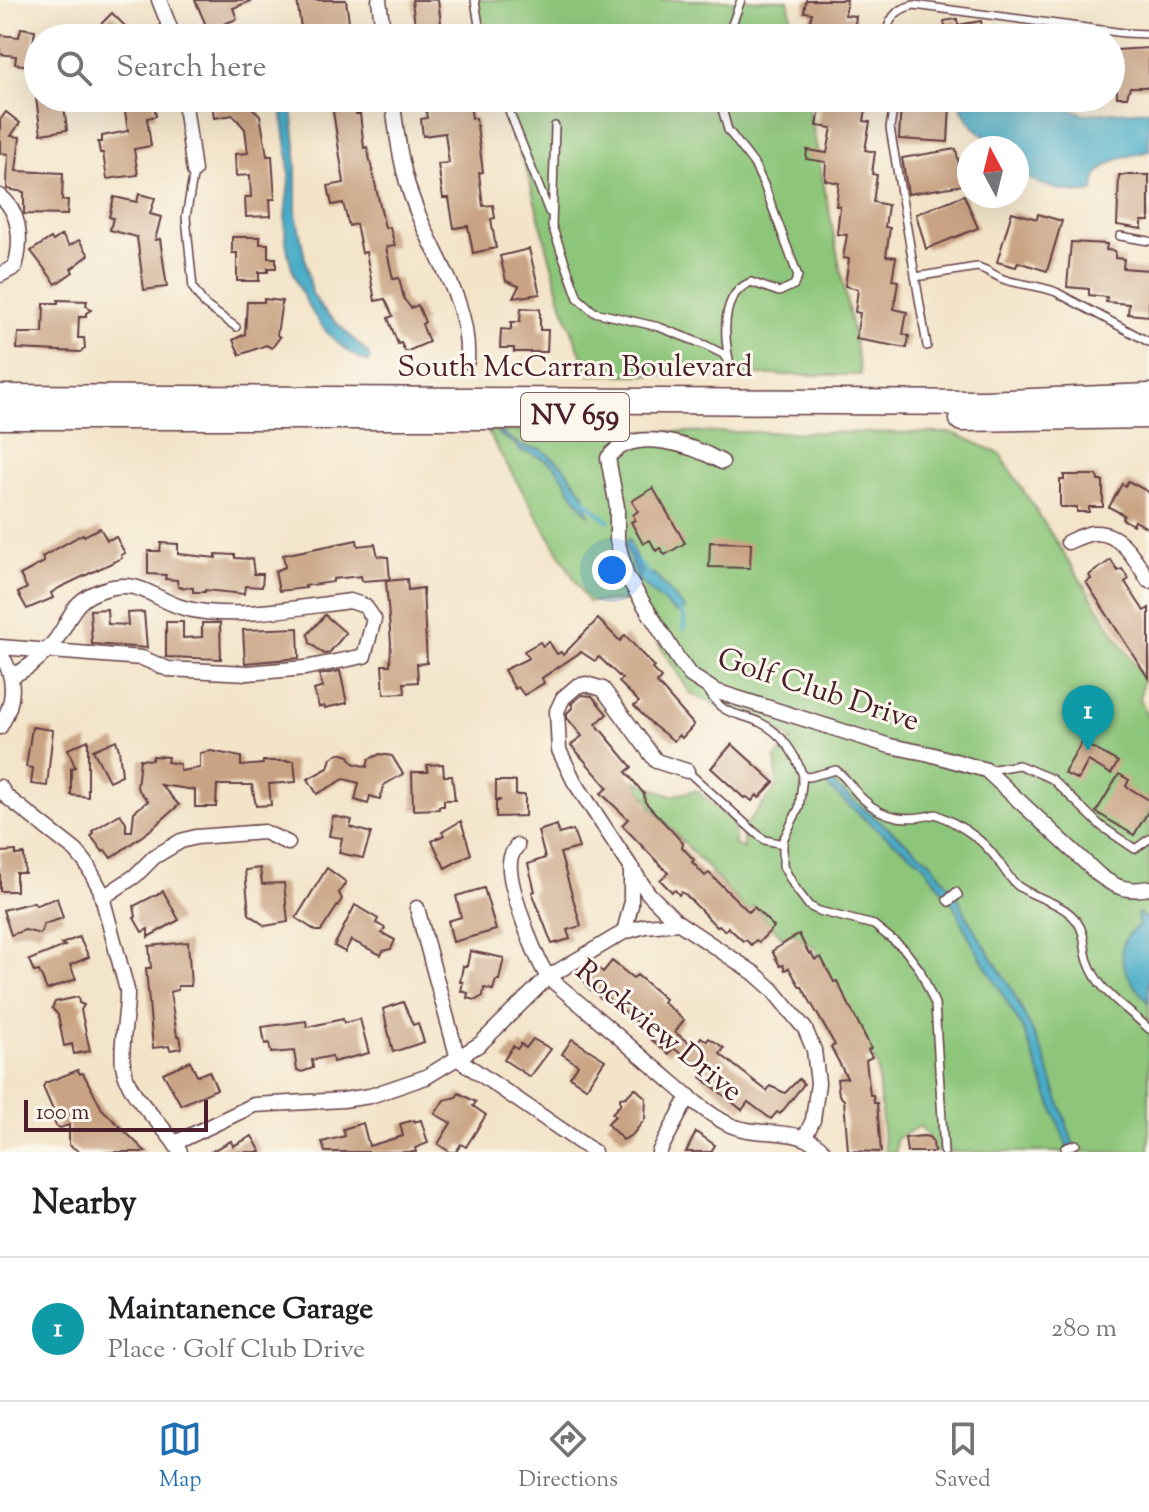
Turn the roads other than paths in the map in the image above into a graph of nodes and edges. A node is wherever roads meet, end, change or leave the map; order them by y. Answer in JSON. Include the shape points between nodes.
{"nodes":[{"id":1,"x":159,"y":0,"type":"edge"},
{"id":2,"x":379,"y":0,"type":"edge"},
{"id":3,"x":475,"y":0,"type":"edge"},
{"id":4,"x":741,"y":0,"type":"edge"},
{"id":5,"x":168,"y":24,"type":"edge"},
{"id":6,"x":382,"y":24,"type":"edge"},
{"id":7,"x":479,"y":24,"type":"edge"},
{"id":8,"x":732,"y":24,"type":"edge"},
{"id":9,"x":890,"y":24,"type":"edge"},
{"id":10,"x":1056,"y":24,"type":"edge"},
{"id":11,"x":1125,"y":33,"type":"edge"},
{"id":12,"x":1149,"y":34,"type":"edge"},
{"id":13,"x":186,"y":112,"type":"edge"},
{"id":14,"x":394,"y":112,"type":"edge"},
{"id":15,"x":510,"y":112,"type":"edge"},
{"id":16,"x":723,"y":112,"type":"edge"},
{"id":17,"x":893,"y":112,"type":"edge"},
{"id":18,"x":555,"y":126,"type":"dead end"},
{"id":19,"x":194,"y":171,"type":"joint"},
{"id":20,"x":0,"y":196,"type":"edge"},
{"id":21,"x":552,"y":226,"type":"junction"},
{"id":22,"x":1120,"y":236,"type":"dead end"},
{"id":23,"x":1149,"y":241,"type":"edge"},
{"id":24,"x":0,"y":275,"type":"edge"},
{"id":25,"x":915,"y":277,"type":"junction"},
{"id":26,"x":236,"y":327,"type":"dead end"},
{"id":27,"x":1149,"y":342,"type":"edge"},
{"id":28,"x":927,"y":346,"type":"dead end"},
{"id":29,"x":467,"y":361,"type":"dead end"},
{"id":30,"x":1149,"y":396,"type":"edge"},
{"id":31,"x":0,"y":397,"type":"edge"},
{"id":32,"x":1149,"y":416,"type":"edge"},
{"id":33,"x":0,"y":417,"type":"edge"},
{"id":34,"x":722,"y":462,"type":"dead end"},
{"id":35,"x":1068,"y":542,"type":"dead end"},
{"id":36,"x":1149,"y":581,"type":"edge"},
{"id":37,"x":0,"y":650,"type":"edge"},
{"id":38,"x":45,"y":651,"type":"junction"},
{"id":39,"x":11,"y":676,"type":"junction"},
{"id":40,"x":705,"y":686,"type":"junction"},
{"id":41,"x":0,"y":727,"type":"edge"},
{"id":42,"x":986,"y":770,"type":"junction"},
{"id":43,"x":687,"y":771,"type":"joint"},
{"id":44,"x":803,"y":776,"type":"junction"},
{"id":45,"x":0,"y":787,"type":"edge"},
{"id":46,"x":1149,"y":839,"type":"edge"},
{"id":47,"x":288,"y":843,"type":"dead end"},
{"id":48,"x":783,"y":844,"type":"junction"},
{"id":49,"x":517,"y":846,"type":"dead end"},
{"id":50,"x":631,"y":868,"type":"junction"},
{"id":51,"x":1149,"y":888,"type":"edge"},
{"id":52,"x":102,"y":898,"type":"junction"},
{"id":53,"x":417,"y":908,"type":"dead end"},
{"id":54,"x":679,"y":923,"type":"junction"},
{"id":55,"x":624,"y":932,"type":"junction"},
{"id":56,"x":548,"y":977,"type":"junction"},
{"id":57,"x":1149,"y":1029,"type":"edge"},
{"id":58,"x":458,"y":1059,"type":"junction"},
{"id":59,"x":689,"y":1096,"type":"junction"},
{"id":60,"x":805,"y":1137,"type":"junction"},
{"id":61,"x":1076,"y":1144,"type":"dead end"},
{"id":62,"x":178,"y":1148,"type":"edge"},
{"id":63,"x":1065,"y":1148,"type":"dead end"},
{"id":64,"x":594,"y":1152,"type":"edge"},
{"id":65,"x":659,"y":1152,"type":"edge"},
{"id":66,"x":824,"y":1152,"type":"edge"},
{"id":67,"x":944,"y":1152,"type":"edge"}],
"edges":[{"from":1,"to":5,"type":"street"},
{"from":2,"to":6,"type":"street"},
{"from":3,"to":7,"type":"lane"},
{"from":4,"to":8,"type":"lane"},
{"from":9,"to":10,"type":"lane","via":[[897,12],[914,5]]},
{"from":11,"to":12,"type":"lane"},
{"from":13,"to":19,"type":"street"},
{"from":14,"to":29,"type":"street","via":[[406,183],[460,301]]},
{"from":15,"to":21,"type":"lane"},
{"from":16,"to":21,"type":"lane","via":[[728,130],[764,185],[798,276],[794,285],[779,292],[751,282],[733,297],[725,336],[731,366],[723,354],[676,333],[586,307]]},
{"from":17,"to":25,"type":"lane","via":[[890,128]]},
{"from":18,"to":21,"type":"lane"},
{"from":19,"to":26,"type":"lane","via":[[186,217],[193,288],[205,305]]},
{"from":20,"to":24,"type":"street","via":[[10,204],[19,233],[15,267]]},
{"from":22,"to":23,"type":"lane"},
{"from":25,"to":27,"type":"lane","via":[[985,269],[1056,292]]},
{"from":25,"to":28,"type":"lane"},
{"from":30,"to":31,"type":"main road","name":"South McCarran Boulevard","number":"NV 659","via":[[984,403]]},
{"from":32,"to":33,"type":"main road","name":"South McCarran Boulevard","number":"NV 659"},
{"from":34,"to":40,"type":"street","name":"Golf Club Drive","via":[[678,443],[637,440],[608,458],[617,540],[627,577],[678,659]]},
{"from":35,"to":36,"type":"street","via":[[1094,533],[1124,543]]},
{"from":37,"to":38,"type":"street"},
{"from":37,"to":39,"type":"street"},
{"from":38,"to":38,"type":"street","via":[[83,600],[118,586],[149,590],[196,610],[254,612],[350,601],[365,606],[374,619],[364,656],[288,671],[168,669],[142,658]]},
{"from":38,"to":39,"type":"street"},
{"from":39,"to":41,"type":"street","via":[[12,700]]},
{"from":40,"to":42,"type":"street","name":"Golf Club Drive","via":[[878,742]]},
{"from":40,"to":44,"type":"lane","via":[[725,711],[763,723],[782,739]]},
{"from":42,"to":46,"type":"lane","via":[[1019,765],[1035,771],[1052,779],[1135,849]]},
{"from":42,"to":51,"type":"street","name":"Golf Club Drive","via":[[1099,875],[1117,888]]},
{"from":43,"to":48,"type":"lane","via":[[757,834]]},
{"from":43,"to":50,"type":"street","via":[[656,761],[603,689],[586,684],[563,698],[557,711],[559,750]]},
{"from":44,"to":48,"type":"lane","via":[[799,808]]},
{"from":44,"to":57,"type":"lane","via":[[840,772],[862,798],[886,814],[908,820],[936,814],[974,835],[1018,885],[1076,920],[1100,984]]},
{"from":45,"to":52,"type":"street","via":[[76,851],[95,877]]},
{"from":47,"to":52,"type":"street","via":[[264,832],[181,841]]},
{"from":48,"to":67,"type":"lane","via":[[783,866],[809,906],[874,925],[913,960],[929,987],[939,1039]]},
{"from":49,"to":56,"type":"street","via":[[511,854],[511,881]]},
{"from":50,"to":54,"type":"street"},
{"from":50,"to":55,"type":"street","via":[[631,905]]},
{"from":52,"to":62,"type":"street","via":[[127,990],[126,1078]]},
{"from":53,"to":58,"type":"street"},
{"from":54,"to":55,"type":"street"},
{"from":54,"to":60,"type":"street","via":[[754,973],[805,1029],[818,1083]]},
{"from":55,"to":56,"type":"street"},
{"from":56,"to":58,"type":"street"},
{"from":56,"to":59,"type":"street","name":"Rockview Drive"},
{"from":58,"to":62,"type":"street","via":[[426,1077],[370,1096],[254,1105]]},
{"from":58,"to":64,"type":"street"},
{"from":59,"to":60,"type":"street","name":"Rockview Drive","via":[[743,1130]]},
{"from":59,"to":65,"type":"street"},
{"from":60,"to":66,"type":"street"},
{"from":61,"to":63,"type":"lane"}]}
